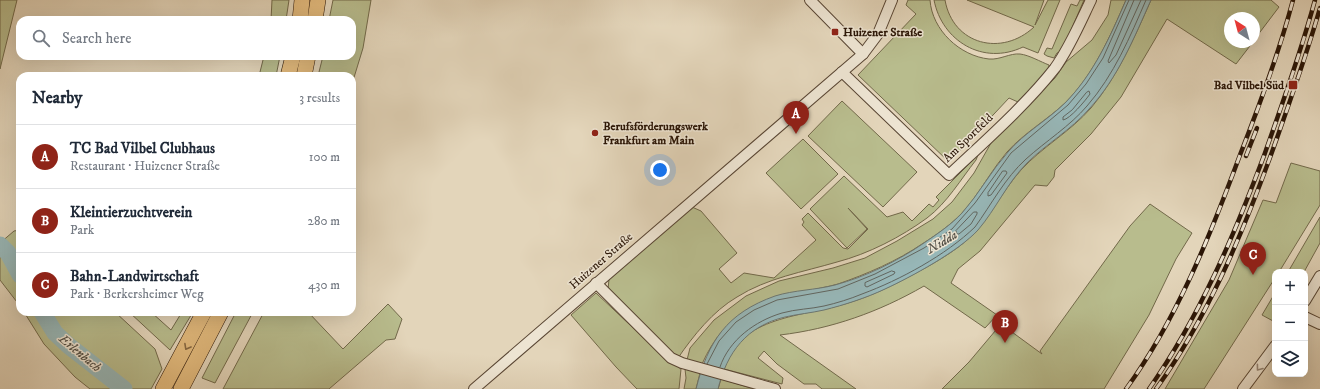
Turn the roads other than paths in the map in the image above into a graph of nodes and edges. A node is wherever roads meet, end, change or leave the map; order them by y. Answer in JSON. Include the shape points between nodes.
{"nodes":[{"id":1,"x":302,"y":0,"type":"edge"},
{"id":2,"x":318,"y":0,"type":"edge"},
{"id":3,"x":810,"y":0,"type":"edge"},
{"id":4,"x":892,"y":0,"type":"edge"},
{"id":5,"x":1091,"y":0,"type":"edge"},
{"id":6,"x":300,"y":16,"type":"edge"},
{"id":7,"x":316,"y":16,"type":"edge"},
{"id":8,"x":863,"y":54,"type":"junction"},
{"id":9,"x":292,"y":60,"type":"edge"},
{"id":10,"x":307,"y":60,"type":"edge"},
{"id":11,"x":289,"y":72,"type":"edge"},
{"id":12,"x":305,"y":72,"type":"edge"},
{"id":13,"x":842,"y":72,"type":"junction"},
{"id":14,"x":1320,"y":276,"type":"edge"},
{"id":15,"x":596,"y":283,"type":"junction"},
{"id":16,"x":1308,"y":296,"type":"edge"},
{"id":17,"x":202,"y":316,"type":"edge"},
{"id":18,"x":219,"y":316,"type":"edge"},
{"id":19,"x":1308,"y":318,"type":"edge"},
{"id":20,"x":1320,"y":324,"type":"edge"},
{"id":21,"x":1272,"y":350,"type":"edge"},
{"id":22,"x":776,"y":388,"type":"edge"},
{"id":23,"x":163,"y":389,"type":"edge"},
{"id":24,"x":181,"y":389,"type":"edge"},
{"id":25,"x":474,"y":389,"type":"edge"},
{"id":26,"x":1243,"y":389,"type":"edge"}],
"edges":[{"from":1,"to":6,"type":"highway"},
{"from":2,"to":7,"type":"highway"},
{"from":3,"to":8,"type":"street"},
{"from":4,"to":8,"type":"street","name":"Huizener Straße","via":[[878,34]]},
{"from":5,"to":13,"type":"street","name":"Am Sportfeld","via":[[1067,50],[1055,68],[949,175]]},
{"from":8,"to":13,"type":"street","name":"Huizener Straße"},
{"from":9,"to":11,"type":"highway"},
{"from":10,"to":12,"type":"highway"},
{"from":13,"to":15,"type":"street","name":"Huizener Straße"},
{"from":14,"to":16,"type":"street"},
{"from":15,"to":22,"type":"street","via":[[671,358]]},
{"from":15,"to":25,"type":"street","name":"Huizener Straße"},
{"from":17,"to":23,"type":"highway","one_way":true},
{"from":18,"to":24,"type":"highway"},
{"from":19,"to":20,"type":"street"},
{"from":21,"to":26,"type":"street","one_way":true}]}
